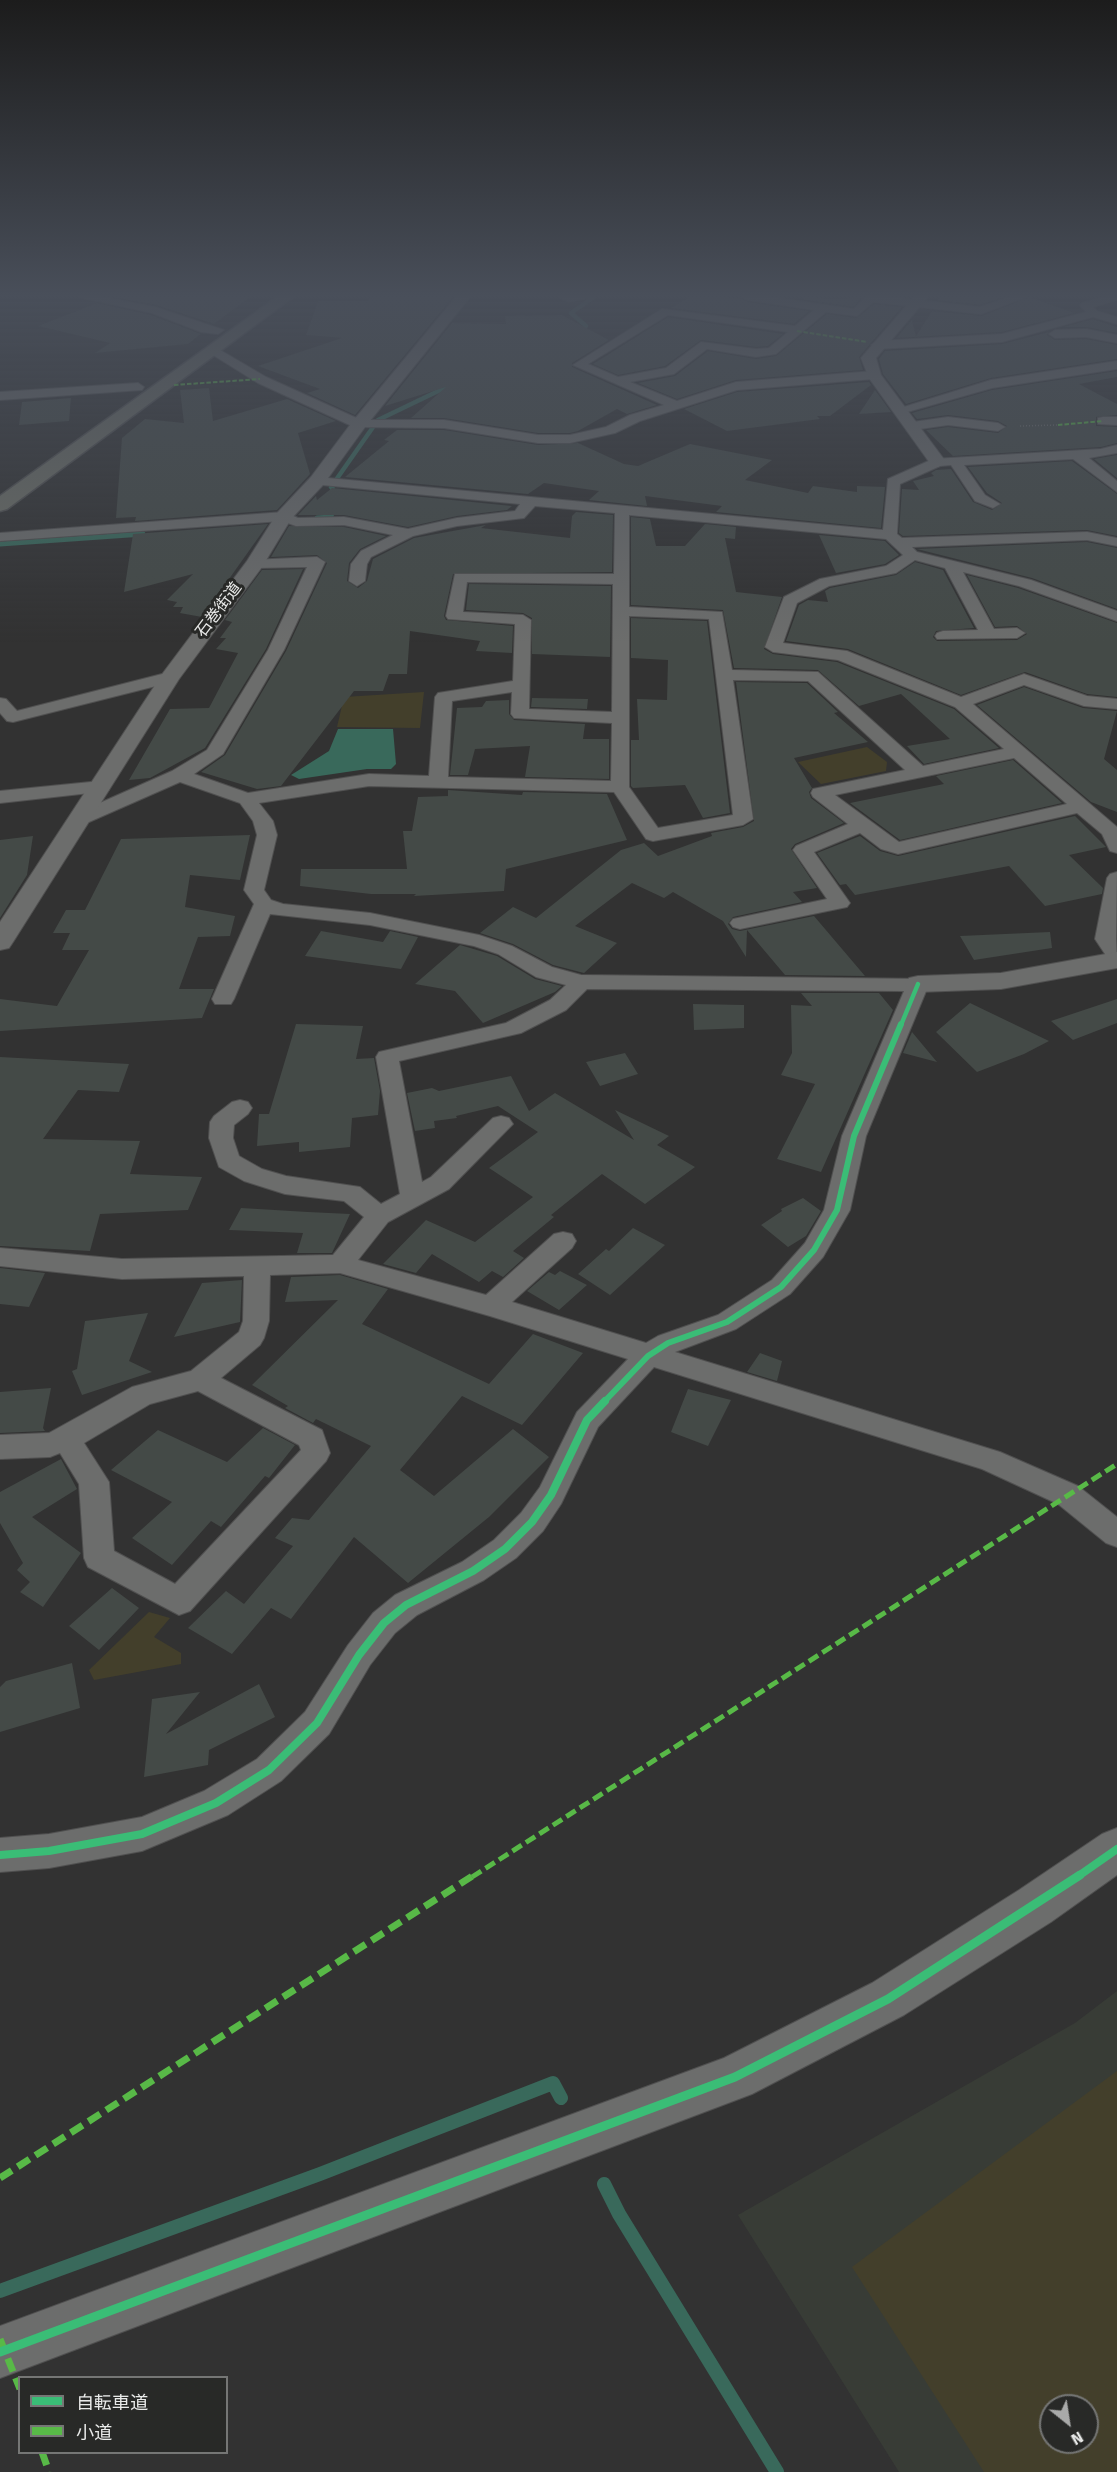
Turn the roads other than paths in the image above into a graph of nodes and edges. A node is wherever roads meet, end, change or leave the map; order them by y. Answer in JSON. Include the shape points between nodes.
{"nodes":[{"id":1,"x":103,"y":412,"type":"edge"},
{"id":2,"x":126,"y":412,"type":"edge"},
{"id":3,"x":335,"y":412,"type":"edge"},
{"id":4,"x":370,"y":412,"type":"edge"},
{"id":5,"x":653,"y":412,"type":"edge"},
{"id":6,"x":902,"y":412,"type":"edge"},
{"id":7,"x":361,"y":424,"type":"junction"},
{"id":8,"x":913,"y":426,"type":"junction"},
{"id":9,"x":998,"y":426,"type":"road end"},
{"id":10,"x":1117,"y":449,"type":"edge"},
{"id":11,"x":1076,"y":454,"type":"junction"},
{"id":12,"x":954,"y":460,"type":"junction"},
{"id":13,"x":938,"y":462,"type":"junction"},
{"id":14,"x":320,"y":481,"type":"junction"},
{"id":15,"x":0,"y":488,"type":"edge"},
{"id":16,"x":1117,"y":488,"type":"edge"},
{"id":17,"x":532,"y":500,"type":"junction"},
{"id":18,"x":993,"y":504,"type":"dead end"},
{"id":19,"x":0,"y":505,"type":"edge"},
{"id":20,"x":622,"y":508,"type":"junction"},
{"id":21,"x":284,"y":516,"type":"junction"},
{"id":22,"x":408,"y":533,"type":"junction"},
{"id":23,"x":0,"y":537,"type":"edge"},
{"id":24,"x":894,"y":539,"type":"junction"},
{"id":25,"x":1117,"y":542,"type":"edge"},
{"id":26,"x":912,"y":555,"type":"junction"},
{"id":27,"x":255,"y":562,"type":"junction"},
{"id":28,"x":951,"y":564,"type":"junction"},
{"id":29,"x":621,"y":579,"type":"junction"},
{"id":30,"x":357,"y":581,"type":"dead end"},
{"id":31,"x":621,"y":611,"type":"junction"},
{"id":32,"x":1117,"y":616,"type":"edge"},
{"id":33,"x":1017,"y":633,"type":"dead end"},
{"id":34,"x":989,"y":635,"type":"junction"},
{"id":35,"x":943,"y":636,"type":"dead end"},
{"id":36,"x":724,"y":675,"type":"junction"},
{"id":37,"x":170,"y":676,"type":"junction"},
{"id":38,"x":521,"y":685,"type":"junction"},
{"id":39,"x":0,"y":703,"type":"edge"},
{"id":40,"x":962,"y":703,"type":"junction"},
{"id":41,"x":1117,"y":704,"type":"edge"},
{"id":42,"x":621,"y":718,"type":"junction"},
{"id":43,"x":1018,"y":752,"type":"junction"},
{"id":44,"x":921,"y":774,"type":"junction"},
{"id":45,"x":179,"y":775,"type":"junction"},
{"id":46,"x":438,"y":782,"type":"junction"},
{"id":47,"x":101,"y":787,"type":"junction"},
{"id":48,"x":620,"y":787,"type":"junction"},
{"id":49,"x":0,"y":797,"type":"edge"},
{"id":50,"x":247,"y":799,"type":"junction"},
{"id":51,"x":1081,"y":806,"type":"junction"},
{"id":52,"x":82,"y":818,"type":"junction"},
{"id":53,"x":862,"y":825,"type":"junction"},
{"id":54,"x":1115,"y":836,"type":"edge"},
{"id":55,"x":1117,"y":878,"type":"edge"},
{"id":56,"x":264,"y":904,"type":"junction"},
{"id":57,"x":740,"y":923,"type":"dead end"},
{"id":58,"x":0,"y":942,"type":"edge"},
{"id":59,"x":1117,"y":955,"type":"edge"},
{"id":60,"x":1117,"y":960,"type":"edge"},
{"id":61,"x":581,"y":982,"type":"junction"},
{"id":62,"x":918,"y":984,"type":"junction"},
{"id":63,"x":223,"y":999,"type":"dead end"},
{"id":64,"x":240,"y":1108,"type":"dead end"},
{"id":65,"x":501,"y":1124,"type":"dead end"},
{"id":66,"x":413,"y":1198,"type":"junction"},
{"id":67,"x":379,"y":1216,"type":"junction"},
{"id":68,"x":563,"y":1241,"type":"dead end"},
{"id":69,"x":0,"y":1257,"type":"edge"},
{"id":70,"x":340,"y":1264,"type":"junction"},
{"id":71,"x":257,"y":1266,"type":"junction"},
{"id":72,"x":491,"y":1306,"type":"junction"},
{"id":73,"x":648,"y":1356,"type":"junction"},
{"id":74,"x":200,"y":1380,"type":"junction"},
{"id":75,"x":66,"y":1439,"type":"junction"},
{"id":76,"x":0,"y":1448,"type":"edge"},
{"id":77,"x":1117,"y":1534,"type":"edge"},
{"id":78,"x":1117,"y":1850,"type":"edge"},
{"id":79,"x":0,"y":1855,"type":"edge"},
{"id":80,"x":0,"y":2352,"type":"edge"}],
"edges":[{"from":1,"to":15,"type":"main road"},
{"from":2,"to":19,"type":"main road"},
{"from":3,"to":7,"type":"street"},
{"from":4,"to":7,"type":"street","name":"石巻街道"},
{"from":5,"to":7,"type":"street","via":[[610,430],[570,439],[538,439],[444,424]]},
{"from":6,"to":8,"type":"street"},
{"from":7,"to":14,"type":"street","name":"石巻街道"},
{"from":8,"to":9,"type":"street","via":[[948,421]]},
{"from":8,"to":13,"type":"street"},
{"from":10,"to":11,"type":"street"},
{"from":11,"to":12,"type":"street"},
{"from":11,"to":16,"type":"street"},
{"from":12,"to":13,"type":"street"},
{"from":12,"to":18,"type":"street","via":[[980,498]]},
{"from":13,"to":24,"type":"street","via":[[893,482]]},
{"from":14,"to":17,"type":"street"},
{"from":14,"to":21,"type":"street","name":"石巻街道"},
{"from":17,"to":20,"type":"street"},
{"from":17,"to":22,"type":"street","via":[[519,515],[457,522]]},
{"from":20,"to":24,"type":"street"},
{"from":20,"to":29,"type":"street"},
{"from":21,"to":22,"type":"street","via":[[296,522],[344,520]]},
{"from":21,"to":23,"type":"street"},
{"from":21,"to":27,"type":"street","name":"石巻街道"},
{"from":22,"to":30,"type":"street","via":[[366,554],[359,564]]},
{"from":24,"to":25,"type":"street","via":[[1087,536]]},
{"from":24,"to":26,"type":"street"},
{"from":26,"to":28,"type":"street"},
{"from":26,"to":40,"type":"street","via":[[891,570],[825,582],[790,600],[773,647],[840,656]]},
{"from":27,"to":37,"type":"street","name":"石巻街道"},
{"from":27,"to":45,"type":"street","via":[[317,562],[276,650],[214,754]]},
{"from":28,"to":32,"type":"street","via":[[1025,583]]},
{"from":28,"to":34,"type":"street"},
{"from":29,"to":31,"type":"street"},
{"from":29,"to":38,"type":"street","via":[[460,577],[454,616],[523,620]]},
{"from":31,"to":36,"type":"street","via":[[716,615]]},
{"from":31,"to":42,"type":"street"},
{"from":33,"to":34,"type":"street"},
{"from":34,"to":35,"type":"street"},
{"from":36,"to":44,"type":"street","via":[[812,676]]},
{"from":36,"to":48,"type":"street","via":[[743,819],[653,835]]},
{"from":37,"to":39,"type":"street","via":[[13,717]]},
{"from":37,"to":47,"type":"street","name":"石巻街道"},
{"from":38,"to":42,"type":"street","via":[[520,714]]},
{"from":38,"to":46,"type":"street","via":[[444,697]]},
{"from":40,"to":41,"type":"street","via":[[1024,679],[1084,701]]},
{"from":40,"to":43,"type":"street"},
{"from":42,"to":48,"type":"street"},
{"from":43,"to":44,"type":"street"},
{"from":43,"to":51,"type":"street"},
{"from":44,"to":53,"type":"street","via":[[820,793]]},
{"from":45,"to":50,"type":"street"},
{"from":45,"to":52,"type":"street"},
{"from":46,"to":48,"type":"street"},
{"from":46,"to":50,"type":"street","via":[[369,780]]},
{"from":47,"to":49,"type":"street"},
{"from":47,"to":52,"type":"street","name":"石巻街道"},
{"from":50,"to":56,"type":"street","via":[[263,821],[267,835],[254,890]]},
{"from":51,"to":53,"type":"street","via":[[898,848]]},
{"from":51,"to":54,"type":"street"},
{"from":52,"to":58,"type":"street","name":"石巻街道"},
{"from":53,"to":57,"type":"street","via":[[803,850],[840,903]]},
{"from":55,"to":59,"type":"street","via":[[1105,939]]},
{"from":56,"to":61,"type":"street","via":[[279,910],[369,919],[479,941],[505,950],[544,972]]},
{"from":56,"to":63,"type":"street"},
{"from":60,"to":62,"type":"street","via":[[1001,981]]},
{"from":61,"to":62,"type":"street"},
{"from":61,"to":66,"type":"street","via":[[558,1005],[513,1028],[387,1057]]},
{"from":62,"to":73,"type":"street","via":[[854,1136],[837,1210],[814,1250],[781,1287],[727,1322],[668,1343]]},
{"from":64,"to":67,"type":"street","via":[[222,1122],[221,1138],[228,1161],[253,1175],[285,1185],[351,1193]]},
{"from":65,"to":66,"type":"street","via":[[440,1183]]},
{"from":66,"to":67,"type":"street"},
{"from":67,"to":70,"type":"street"},
{"from":68,"to":72,"type":"street"},
{"from":69,"to":71,"type":"street","via":[[122,1269]]},
{"from":70,"to":71,"type":"street"},
{"from":70,"to":72,"type":"street"},
{"from":71,"to":74,"type":"street","via":[[256,1321],[250,1338]]},
{"from":72,"to":73,"type":"street"},
{"from":73,"to":77,"type":"street","via":[[990,1460],[1068,1495]]},
{"from":73,"to":79,"type":"street","via":[[587,1420],[551,1495],[532,1522],[505,1549],[473,1571],[406,1605],[384,1623],[317,1723],[269,1770],[216,1803],[142,1834],[49,1851]]},
{"from":74,"to":75,"type":"street","via":[[142,1395]]},
{"from":74,"to":75,"type":"street","via":[[312,1438],[316,1453],[179,1601],[99,1558],[94,1482]]},
{"from":75,"to":76,"type":"street","via":[[50,1445]]},
{"from":78,"to":80,"type":"street","via":[[888,1999],[735,2077]]}]}
